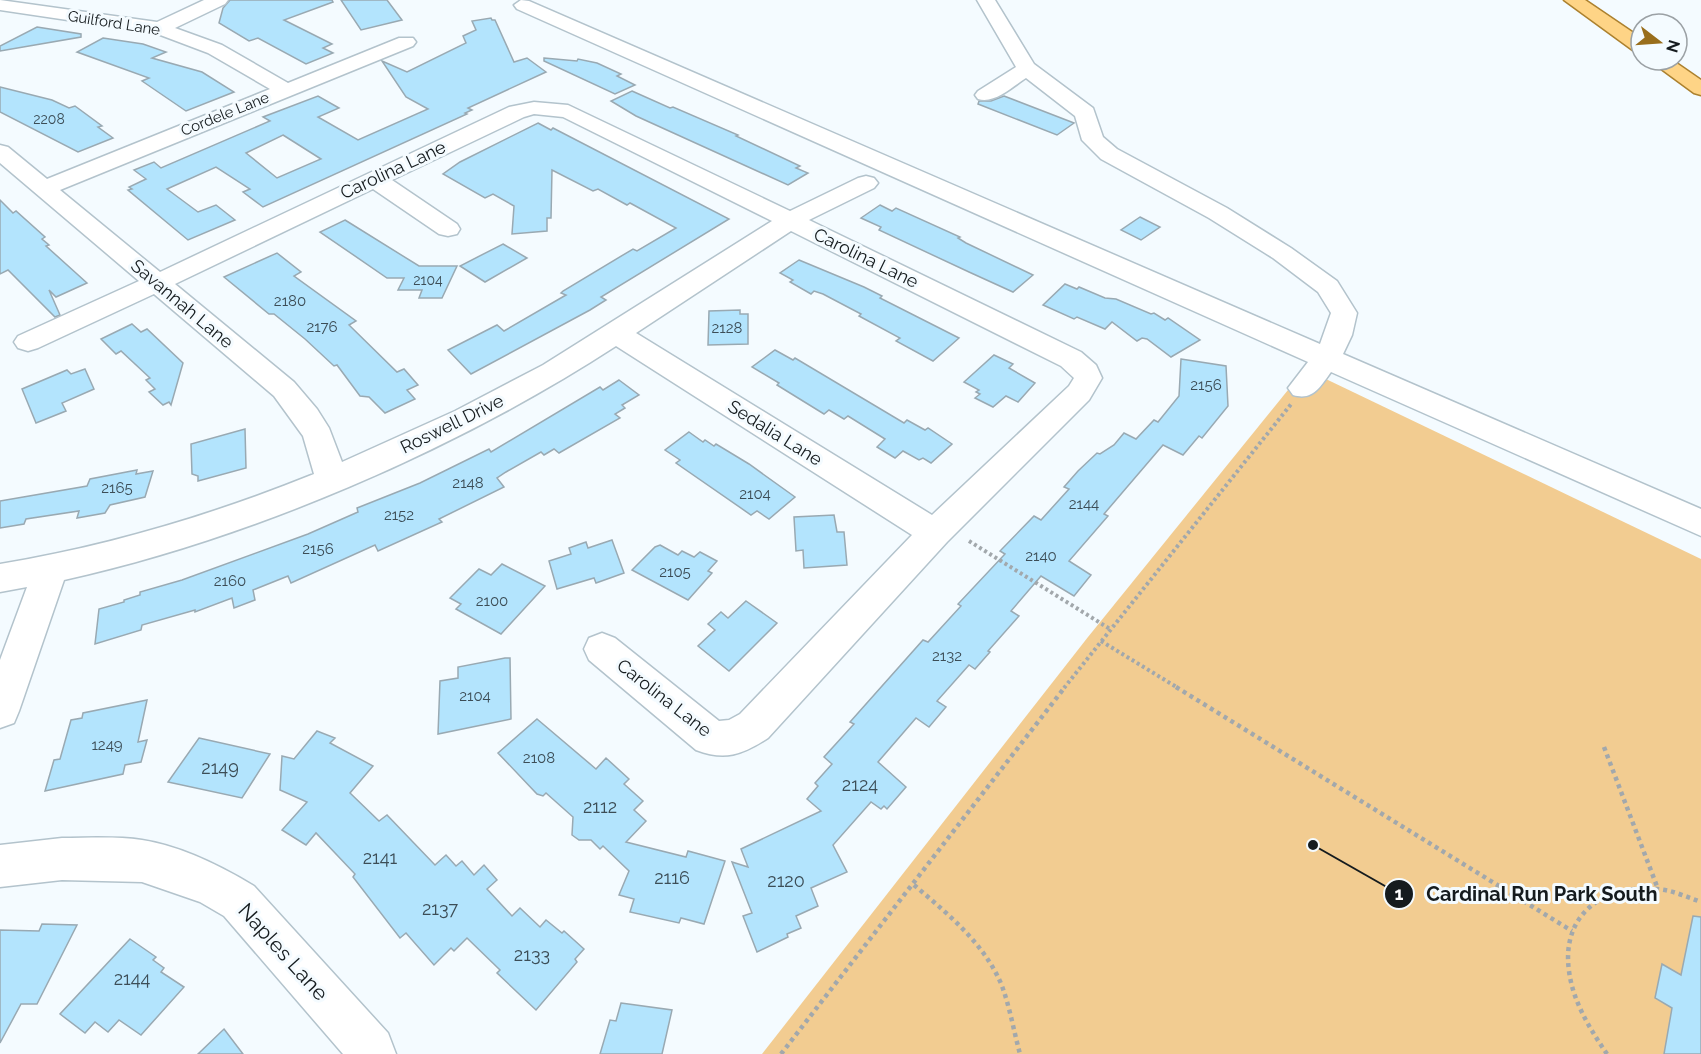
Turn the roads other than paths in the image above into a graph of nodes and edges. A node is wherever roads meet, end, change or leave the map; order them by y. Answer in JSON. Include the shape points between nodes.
{"nodes":[{"id":1,"x":219,"y":0,"type":"edge"},
{"id":2,"x":986,"y":0,"type":"edge"},
{"id":3,"x":1573,"y":0,"type":"edge"},
{"id":4,"x":0,"y":5,"type":"edge"},
{"id":5,"x":524,"y":5,"type":"dead end"},
{"id":6,"x":36,"y":11,"type":"junction"},
{"id":7,"x":8,"y":27,"type":"dead end"},
{"id":8,"x":159,"y":28,"type":"junction"},
{"id":9,"x":1629,"y":39,"type":"edge"},
{"id":10,"x":406,"y":42,"type":"dead end"},
{"id":11,"x":1027,"y":69,"type":"junction"},
{"id":12,"x":1676,"y":72,"type":"edge"},
{"id":13,"x":1701,"y":89,"type":"edge"},
{"id":14,"x":286,"y":90,"type":"junction"},
{"id":15,"x":985,"y":95,"type":"dead end"},
{"id":16,"x":0,"y":152,"type":"edge"},
{"id":17,"x":374,"y":179,"type":"junction"},
{"id":18,"x":866,"y":183,"type":"dead end"},
{"id":19,"x":45,"y":188,"type":"junction"},
{"id":20,"x":790,"y":220,"type":"junction"},
{"id":21,"x":448,"y":229,"type":"dead end"},
{"id":22,"x":157,"y":283,"type":"junction"},
{"id":23,"x":616,"y":333,"type":"junction"},
{"id":24,"x":28,"y":342,"type":"dead end"},
{"id":25,"x":1326,"y":359,"type":"junction"},
{"id":26,"x":1303,"y":388,"type":"road end"},
{"id":27,"x":332,"y":479,"type":"junction"},
{"id":28,"x":1701,"y":523,"type":"edge"},
{"id":29,"x":935,"y":533,"type":"junction"},
{"id":30,"x":50,"y":571,"type":"junction"},
{"id":31,"x":0,"y":578,"type":"edge"},
{"id":32,"x":602,"y":649,"type":"dead end"},
{"id":33,"x":0,"y":711,"type":"edge"},
{"id":34,"x":0,"y":866,"type":"edge"},
{"id":35,"x":372,"y":1054,"type":"edge"}],
"edges":[{"from":1,"to":8,"type":"street"},
{"from":2,"to":11,"type":"street"},
{"from":3,"to":9,"type":"main road"},
{"from":4,"to":6,"type":"street","name":"Guilford Lane"},
{"from":5,"to":25,"type":"street"},
{"from":6,"to":7,"type":"street"},
{"from":6,"to":8,"type":"street","name":"Guilford Lane"},
{"from":8,"to":14,"type":"street","name":"Guilford Lane","via":[[215,49]]},
{"from":10,"to":14,"type":"street","name":"Cordele Lane"},
{"from":11,"to":15,"type":"street"},
{"from":11,"to":25,"type":"street","via":[[1085,113],[1093,140],[1109,154],[1218,213],[1328,287],[1344,314],[1341,333]]},
{"from":12,"to":13,"type":"main road"},
{"from":14,"to":19,"type":"street","name":"Cordele Lane"},
{"from":16,"to":19,"type":"street","name":"Savannah Lane"},
{"from":17,"to":20,"type":"street","name":"Carolina Lane","via":[[517,111],[546,108],[568,111]]},
{"from":17,"to":21,"type":"street"},
{"from":17,"to":22,"type":"street","name":"Carolina Lane"},
{"from":18,"to":20,"type":"street","name":"Roswell Drive"},
{"from":19,"to":22,"type":"street","name":"Savannah Lane"},
{"from":20,"to":23,"type":"street","name":"Roswell Drive"},
{"from":20,"to":29,"type":"street","name":"Carolina Lane","via":[[1071,359],[1086,372],[1087,384],[1079,393]]},
{"from":22,"to":24,"type":"street","name":"Carolina Lane"},
{"from":22,"to":27,"type":"street","name":"Savannah Lane","via":[[284,389],[318,436]]},
{"from":23,"to":27,"type":"street","name":"Roswell Drive","via":[[525,388],[419,442]]},
{"from":23,"to":29,"type":"street","name":"Sedalia Lane"},
{"from":25,"to":26,"type":"street"},
{"from":25,"to":28,"type":"street"},
{"from":27,"to":30,"type":"street","name":"Roswell Drive","via":[[274,505],[173,540]]},
{"from":29,"to":32,"type":"street","name":"Carolina Lane","via":[[754,726],[739,736],[723,740],[710,737]]},
{"from":30,"to":31,"type":"street","name":"Roswell Drive"},
{"from":30,"to":33,"type":"street"},
{"from":34,"to":35,"type":"street","name":"Naples Lane","via":[[62,859],[142,861],[216,887],[239,901]]}]}
